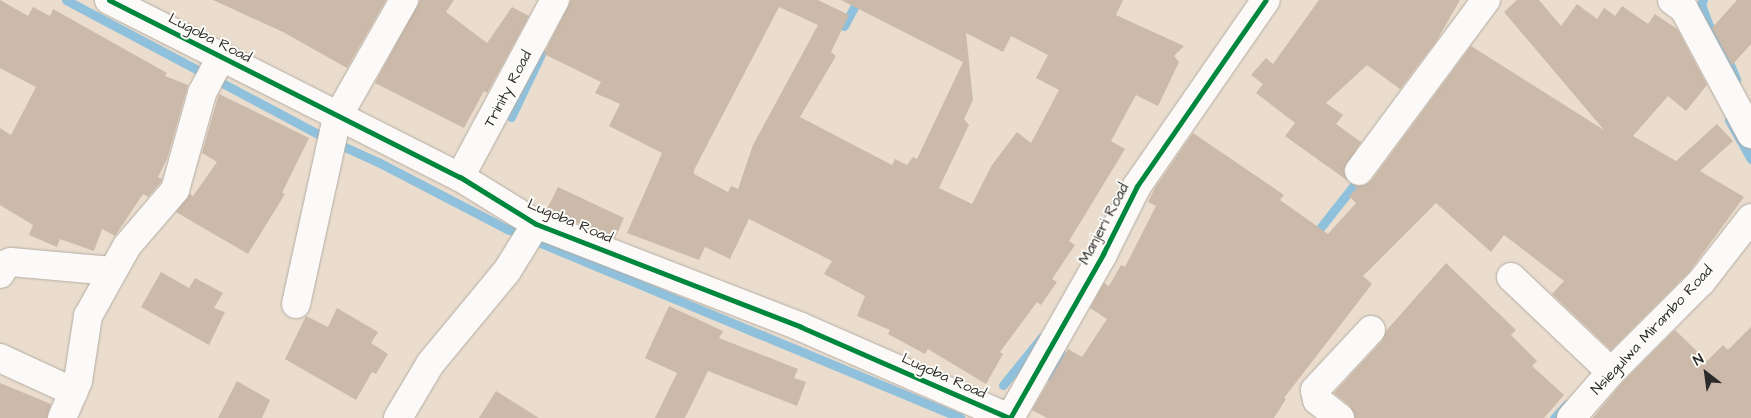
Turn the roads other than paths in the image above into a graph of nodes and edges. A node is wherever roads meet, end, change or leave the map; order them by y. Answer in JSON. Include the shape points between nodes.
{"nodes":[{"id":1,"x":110,"y":0,"type":"edge"},
{"id":2,"x":404,"y":0,"type":"edge"},
{"id":3,"x":555,"y":0,"type":"edge"},
{"id":4,"x":1486,"y":0,"type":"edge"},
{"id":5,"x":1258,"y":2,"type":"edge"},
{"id":6,"x":1682,"y":3,"type":"edge"},
{"id":7,"x":221,"y":58,"type":"junction"},
{"id":8,"x":337,"y":118,"type":"junction"},
{"id":9,"x":1751,"y":134,"type":"edge"},
{"id":10,"x":1359,"y":171,"type":"dead end"},
{"id":11,"x":460,"y":177,"type":"junction"},
{"id":12,"x":1751,"y":218,"type":"edge"},
{"id":13,"x":536,"y":224,"type":"junction"},
{"id":14,"x":112,"y":271,"type":"junction"},
{"id":15,"x":0,"y":274,"type":"edge"},
{"id":16,"x":1511,"y":277,"type":"dead end"},
{"id":17,"x":296,"y":304,"type":"dead end"},
{"id":18,"x":1371,"y":330,"type":"dead end"},
{"id":19,"x":0,"y":358,"type":"edge"},
{"id":20,"x":1611,"y":372,"type":"junction"},
{"id":21,"x":74,"y":392,"type":"junction"},
{"id":22,"x":62,"y":418,"type":"edge"},
{"id":23,"x":398,"y":418,"type":"edge"},
{"id":24,"x":1010,"y":418,"type":"edge"},
{"id":25,"x":1340,"y":418,"type":"edge"},
{"id":26,"x":1571,"y":418,"type":"edge"}],
"edges":[{"from":1,"to":7,"type":"street","name":"Lugoba Road"},
{"from":2,"to":8,"type":"street"},
{"from":3,"to":11,"type":"street","name":"Trinity Road"},
{"from":4,"to":10,"type":"street"},
{"from":5,"to":24,"type":"street","name":"Manjeri Road","via":[[1137,186],[1103,254]]},
{"from":6,"to":9,"type":"street"},
{"from":7,"to":8,"type":"street","name":"Lugoba Road"},
{"from":7,"to":14,"type":"street","via":[[202,93],[175,190],[127,246]]},
{"from":8,"to":11,"type":"street","name":"Lugoba Road"},
{"from":8,"to":17,"type":"street"},
{"from":11,"to":13,"type":"street","name":"Lugoba Road"},
{"from":12,"to":20,"type":"street","name":"Nsiegulwa Mirambo Road","via":[[1701,282]]},
{"from":13,"to":23,"type":"street","via":[[507,271],[430,364]]},
{"from":13,"to":24,"type":"street","name":"Lugoba Road","via":[[801,327]]},
{"from":14,"to":15,"type":"street","via":[[11,262]]},
{"from":14,"to":21,"type":"street","via":[[88,316]]},
{"from":16,"to":20,"type":"street"},
{"from":18,"to":25,"type":"street","via":[[1315,390],[1317,400]]},
{"from":19,"to":21,"type":"street"},
{"from":20,"to":26,"type":"street","name":"Nsiegulwa Mirambo Road"},
{"from":21,"to":22,"type":"street"}]}
